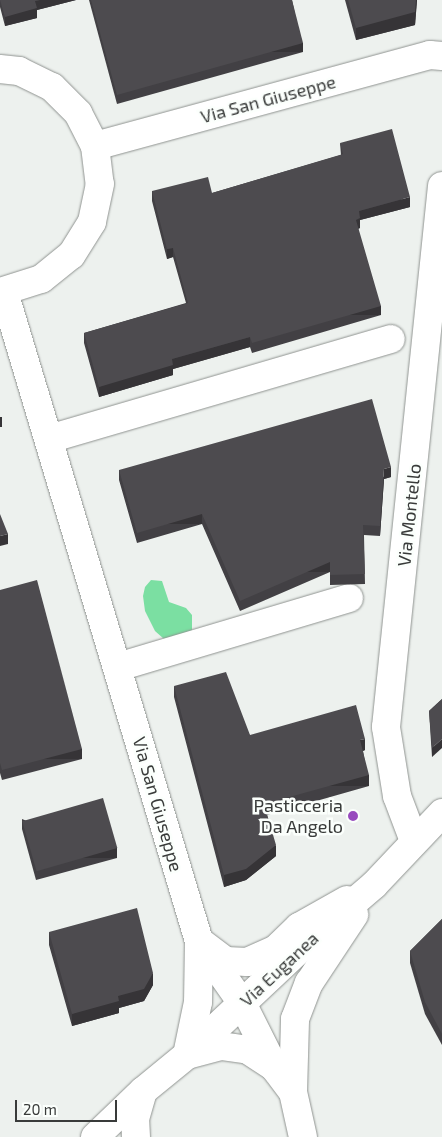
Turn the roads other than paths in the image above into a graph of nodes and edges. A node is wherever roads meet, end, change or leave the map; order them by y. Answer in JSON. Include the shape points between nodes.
{"nodes":[{"id":1,"x":442,"y":56,"type":"edge"},
{"id":2,"x":0,"y":68,"type":"edge"},
{"id":3,"x":95,"y":146,"type":"junction"},
{"id":4,"x":442,"y":186,"type":"edge"},
{"id":5,"x":2,"y":292,"type":"edge"},
{"id":6,"x":392,"y":339,"type":"dead end"},
{"id":7,"x":49,"y":439,"type":"junction"},
{"id":8,"x":349,"y":598,"type":"dead end"},
{"id":9,"x":118,"y":668,"type":"junction"},
{"id":10,"x":442,"y":813,"type":"edge"},
{"id":11,"x":414,"y":840,"type":"junction"},
{"id":12,"x":374,"y":885,"type":"junction"},
{"id":13,"x":198,"y":941,"type":"junction"},
{"id":14,"x":242,"y":1003,"type":"junction"},
{"id":15,"x":187,"y":1055,"type":"junction"},
{"id":16,"x":274,"y":1068,"type":"junction"},
{"id":17,"x":143,"y":1091,"type":"junction"},
{"id":18,"x":293,"y":1092,"type":"junction"},
{"id":19,"x":309,"y":1133,"type":"edge"},
{"id":20,"x":94,"y":1137,"type":"edge"},
{"id":21,"x":136,"y":1137,"type":"edge"}],
"edges":[{"from":1,"to":3,"type":"street","name":"Via San Giuseppe","via":[[430,55]]},
{"from":2,"to":3,"type":"street","name":"Via San Giuseppe","via":[[19,71],[52,87],[78,113]]},
{"from":3,"to":5,"type":"street","name":"Via San Giuseppe","via":[[100,184],[92,222],[72,255],[41,279]]},
{"from":4,"to":11,"type":"street","name":"Via Montello","via":[[386,727],[397,796]]},
{"from":5,"to":7,"type":"street","name":"Via San Giuseppe"},
{"from":6,"to":7,"type":"street"},
{"from":7,"to":9,"type":"street","name":"Via San Giuseppe"},
{"from":8,"to":9,"type":"street"},
{"from":9,"to":13,"type":"street","name":"Via San Giuseppe"},
{"from":10,"to":11,"type":"street","name":"Via Euganea"},
{"from":11,"to":12,"type":"street","name":"Via Euganea"},
{"from":12,"to":13,"type":"street","via":[[299,926],[263,957],[247,962],[226,960]]},
{"from":12,"to":14,"type":"street","name":"Via Euganea"},
{"from":12,"to":18,"type":"street","name":"Via Euganea","via":[[309,983],[295,1019]]},
{"from":13,"to":14,"type":"street","name":"Via San Giuseppe"},
{"from":13,"to":15,"type":"street","name":"Via San Giuseppe","via":[[198,1002]]},
{"from":14,"to":15,"type":"street","name":"Via Euganea"},
{"from":14,"to":16,"type":"street","name":"Via San Giuseppe"},
{"from":15,"to":16,"type":"street","name":"Via Euganea","via":[[221,1046],[248,1050]]},
{"from":15,"to":17,"type":"street","name":"Via Euganea"},
{"from":16,"to":18,"type":"street","name":"Via Euganea"},
{"from":17,"to":20,"type":"street","name":"Via Euganea"},
{"from":17,"to":21,"type":"street","via":[[135,1119]]},
{"from":18,"to":19,"type":"street","name":"Via Euganea"}]}
